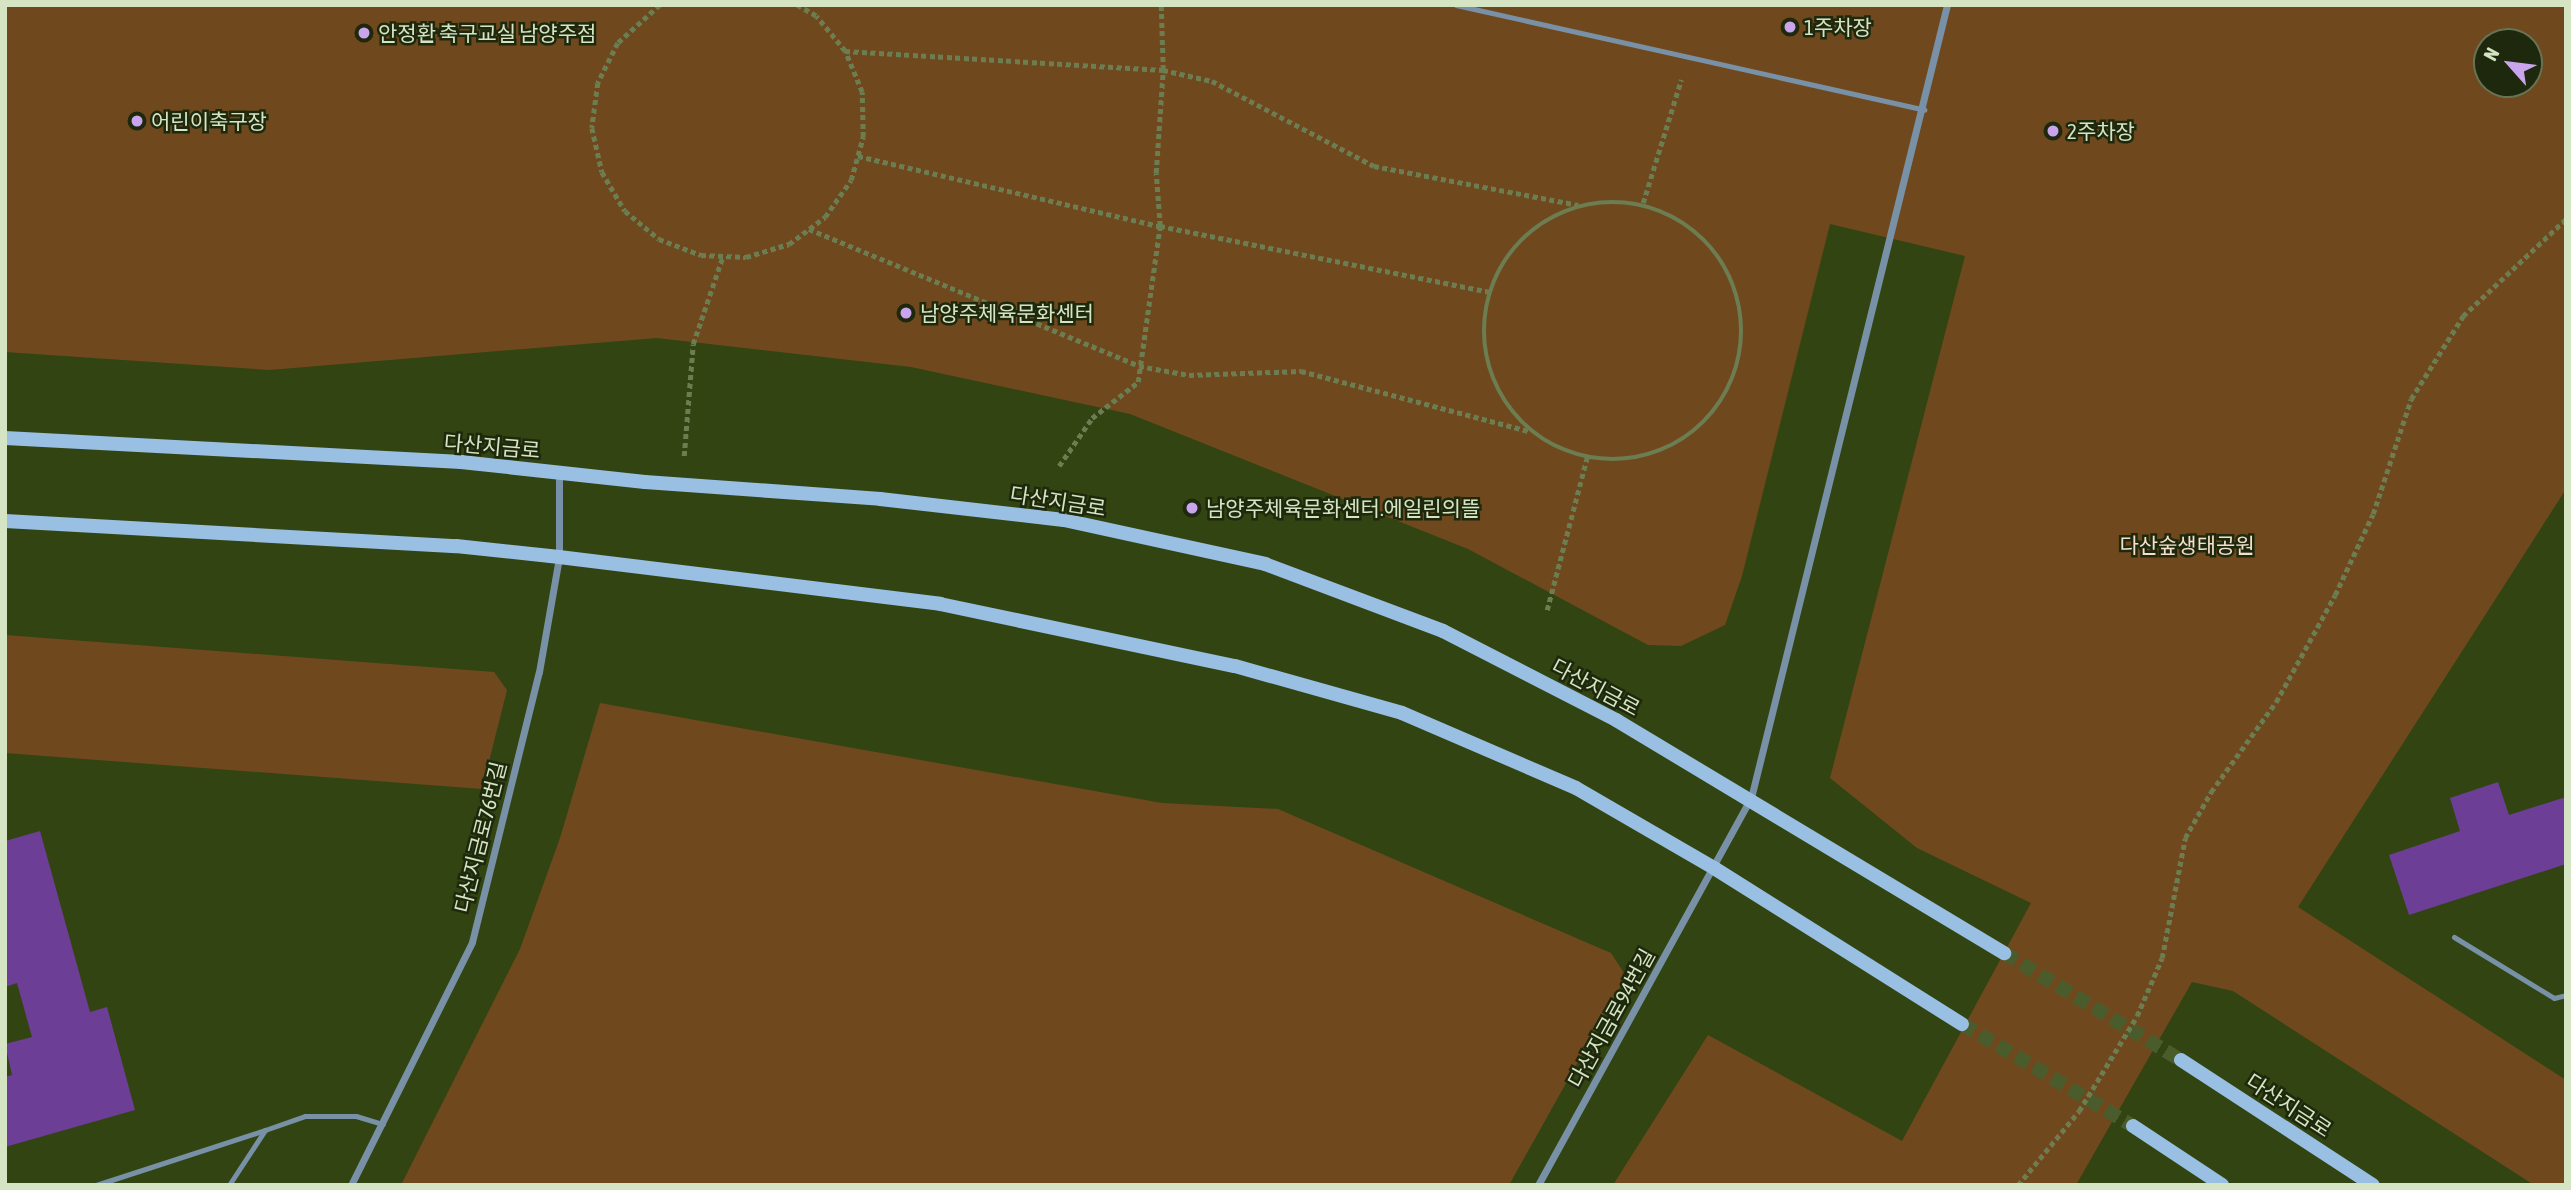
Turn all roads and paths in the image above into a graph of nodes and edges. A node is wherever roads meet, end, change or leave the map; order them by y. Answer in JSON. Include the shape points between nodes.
{"nodes":[{"id":1,"x":660,"y":5,"type":"edge"},
{"id":2,"x":797,"y":5,"type":"edge"},
{"id":3,"x":1161,"y":5,"type":"edge"},
{"id":4,"x":1456,"y":5,"type":"edge"},
{"id":5,"x":1947,"y":5,"type":"edge"},
{"id":6,"x":845,"y":51,"type":"junction"},
{"id":7,"x":1687,"y":61,"type":"junction"},
{"id":8,"x":1163,"y":70,"type":"junction"},
{"id":9,"x":1923,"y":110,"type":"junction"},
{"id":10,"x":858,"y":156,"type":"junction"},
{"id":11,"x":1643,"y":203,"type":"junction"},
{"id":12,"x":1581,"y":206,"type":"junction"},
{"id":13,"x":2566,"y":219,"type":"edge"},
{"id":14,"x":1160,"y":226,"type":"junction"},
{"id":15,"x":809,"y":229,"type":"junction"},
{"id":16,"x":723,"y":256,"type":"junction"},
{"id":17,"x":1491,"y":292,"type":"junction"},
{"id":18,"x":1139,"y":366,"type":"junction"},
{"id":19,"x":1530,"y":431,"type":"junction"},
{"id":20,"x":5,"y":438,"type":"edge"},
{"id":21,"x":1587,"y":457,"type":"junction"},
{"id":22,"x":684,"y":461,"type":"dead end"},
{"id":23,"x":1059,"y":466,"type":"dead end"},
{"id":24,"x":559,"y":473,"type":"junction"},
{"id":25,"x":5,"y":521,"type":"edge"},
{"id":26,"x":559,"y":556,"type":"junction"},
{"id":27,"x":1548,"y":610,"type":"dead end"},
{"id":28,"x":1751,"y":798,"type":"junction"},
{"id":29,"x":1714,"y":868,"type":"junction"},
{"id":30,"x":2454,"y":937,"type":"dead end"},
{"id":31,"x":2004,"y":953,"type":"tunnel mouth"},
{"id":32,"x":2566,"y":995,"type":"edge"},
{"id":33,"x":1962,"y":1024,"type":"tunnel mouth"},
{"id":34,"x":2181,"y":1060,"type":"tunnel mouth"},
{"id":35,"x":383,"y":1124,"type":"junction"},
{"id":36,"x":2133,"y":1126,"type":"tunnel mouth"},
{"id":37,"x":265,"y":1130,"type":"junction"},
{"id":38,"x":96,"y":1185,"type":"edge"},
{"id":39,"x":229,"y":1185,"type":"edge"},
{"id":40,"x":351,"y":1185,"type":"edge"},
{"id":41,"x":1538,"y":1185,"type":"edge"},
{"id":42,"x":2018,"y":1185,"type":"edge"},
{"id":43,"x":2222,"y":1185,"type":"edge"},
{"id":44,"x":2373,"y":1185,"type":"edge"}],
"edges":[{"from":1,"to":16,"type":"path","via":[[618,43],[598,83],[592,128],[602,172],[625,211],[659,239],[701,255]]},
{"from":2,"to":6,"type":"path","via":[[816,16]]},
{"from":3,"to":8,"type":"path"},
{"from":4,"to":7,"type":"lane"},
{"from":5,"to":9,"type":"street","name":"다산지금로94번길"},
{"from":6,"to":8,"type":"path"},
{"from":6,"to":10,"type":"path","via":[[862,92],[863,137]]},
{"from":7,"to":9,"type":"lane"},
{"from":7,"to":11,"type":"path"},
{"from":8,"to":12,"type":"path","via":[[1212,81],[1374,166]]},
{"from":8,"to":14,"type":"path","via":[[1156,173]]},
{"from":9,"to":28,"type":"street","name":"다산지금로94번길"},
{"from":10,"to":14,"type":"path"},
{"from":10,"to":15,"type":"path","via":[[851,180],[825,217]]},
{"from":11,"to":12,"type":"path","via":[[1600,201]]},
{"from":11,"to":21,"type":"path","via":[[1682,219],[1714,247],[1735,284],[1743,325],[1738,367],[1719,406],[1690,436],[1652,455],[1610,461]]},
{"from":12,"to":17,"type":"path","via":[[1558,213],[1523,237],[1497,272]]},
{"from":13,"to":42,"type":"path","via":[[2463,316],[2411,399],[2374,514],[2335,595],[2276,702],[2211,792],[2185,838],[2162,958],[2137,1016],[2079,1111]]},
{"from":14,"to":17,"type":"path"},
{"from":14,"to":18,"type":"path"},
{"from":15,"to":16,"type":"path","via":[[789,244],[746,257]]},
{"from":15,"to":18,"type":"path"},
{"from":16,"to":22,"type":"path","via":[[693,344]]},
{"from":17,"to":19,"type":"path","via":[[1484,314],[1486,357],[1502,398]]},
{"from":18,"to":19,"type":"path","via":[[1189,375],[1301,371]]},
{"from":18,"to":23,"type":"path","via":[[1138,382],[1092,418]]},
{"from":19,"to":21,"type":"path","via":[[1567,453]]},
{"from":20,"to":24,"type":"street","name":"다산지금로","via":[[461,463]]},
{"from":21,"to":27,"type":"path"},
{"from":24,"to":26,"type":"street","name":"다산지금로76번길"},
{"from":24,"to":28,"type":"street","name":"다산지금로","via":[[880,499],[1064,520],[1265,565],[1443,631],[1616,720]]},
{"from":25,"to":26,"type":"street"},
{"from":26,"to":29,"type":"street","via":[[940,604],[1235,666],[1402,713],[1576,788]]},
{"from":26,"to":35,"type":"street","name":"다산지금로76번길","via":[[539,672],[472,942]]},
{"from":28,"to":29,"type":"street","name":"다산지금로94번길"},
{"from":28,"to":31,"type":"street","name":"다산지금로"},
{"from":29,"to":33,"type":"street"},
{"from":29,"to":41,"type":"street","name":"다산지금로94번길"},
{"from":30,"to":32,"type":"lane","via":[[2554,998]]},
{"from":34,"to":44,"type":"street","name":"다산지금로"},
{"from":35,"to":37,"type":"lane","via":[[356,1116],[304,1116]]},
{"from":35,"to":40,"type":"street","name":"다산지금로76번길"},
{"from":36,"to":43,"type":"street"},
{"from":37,"to":38,"type":"lane"},
{"from":37,"to":39,"type":"lane"}]}
